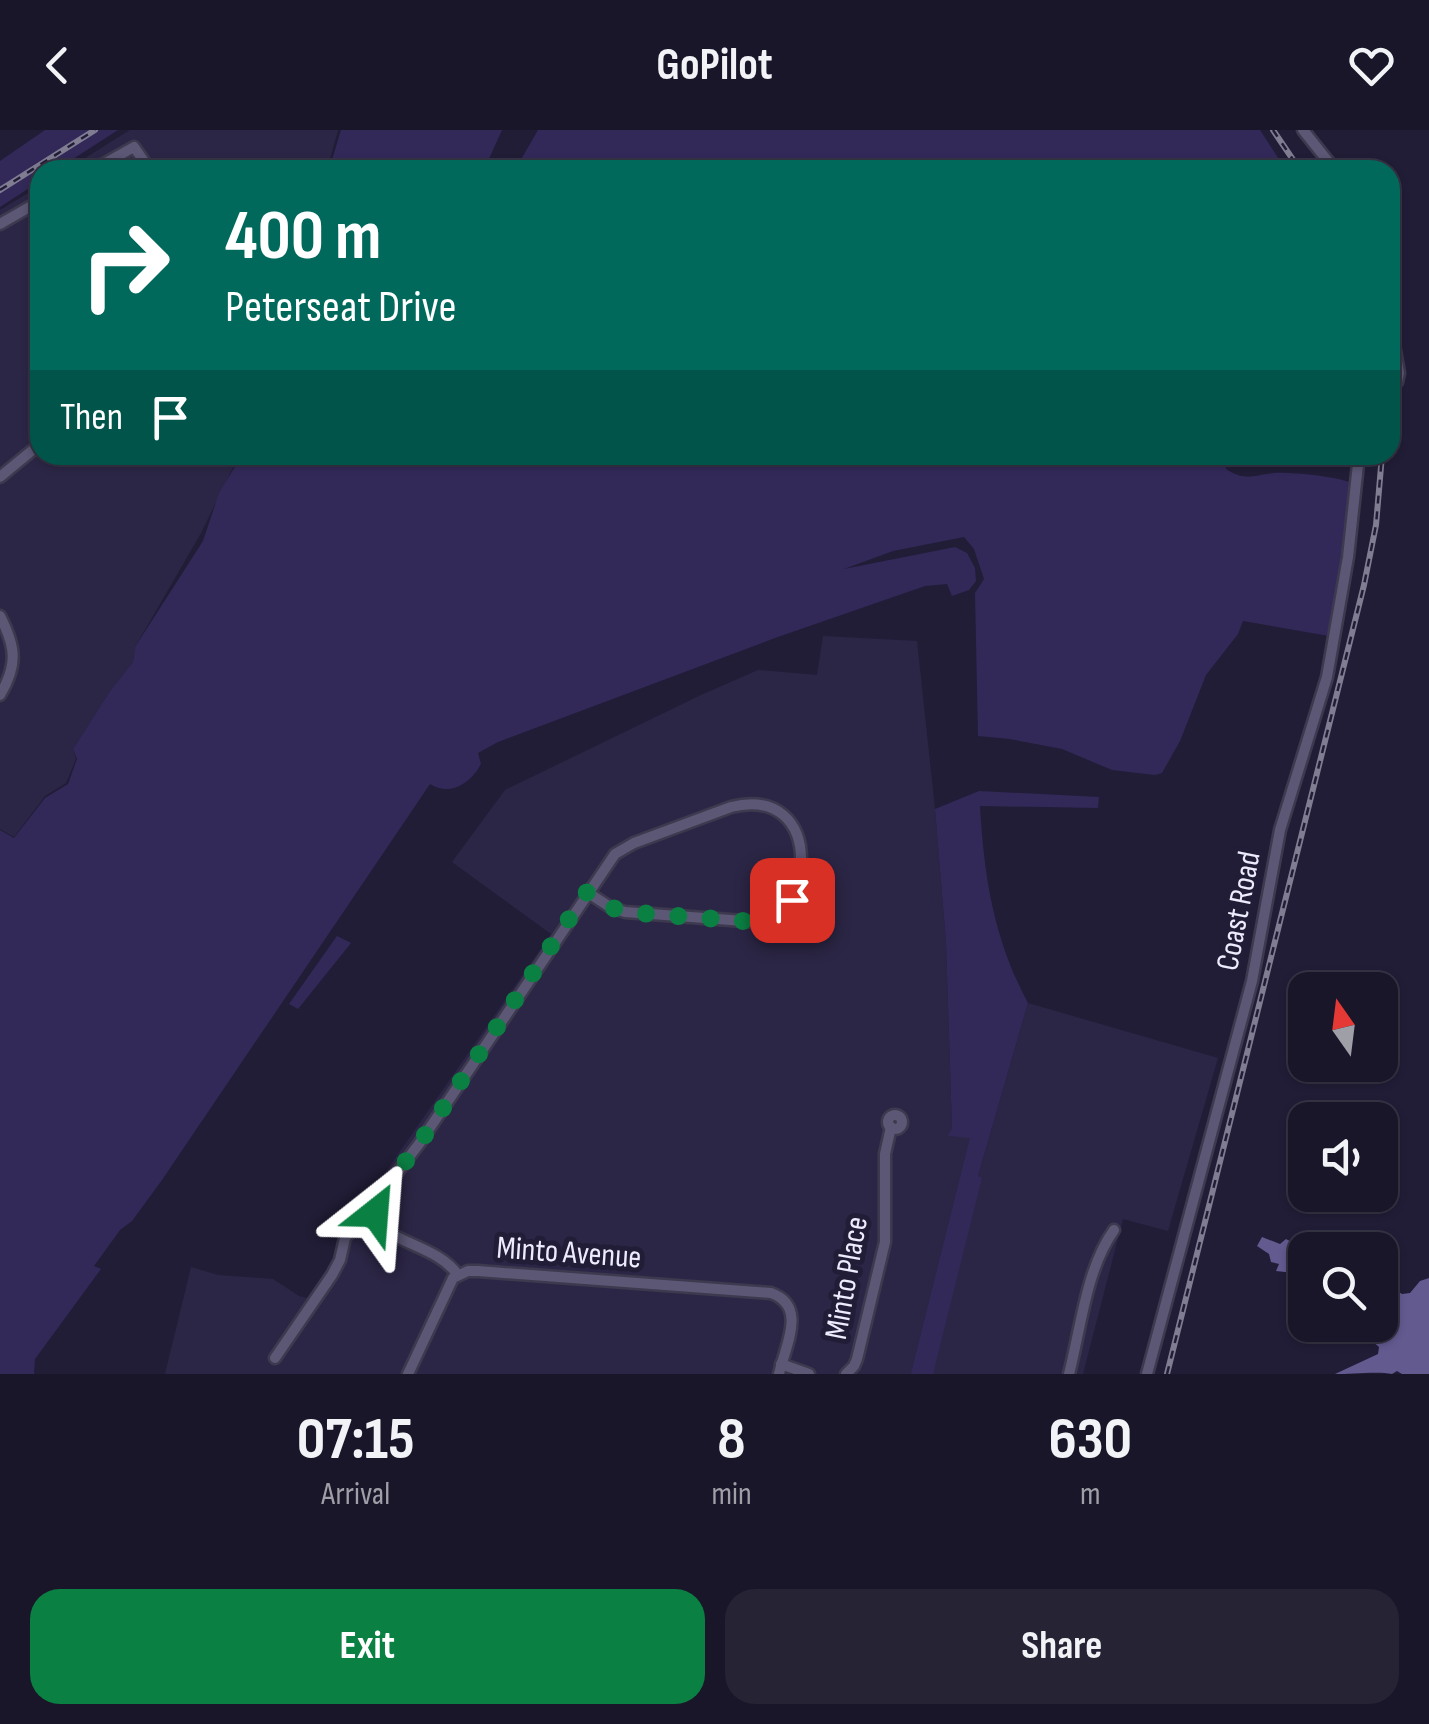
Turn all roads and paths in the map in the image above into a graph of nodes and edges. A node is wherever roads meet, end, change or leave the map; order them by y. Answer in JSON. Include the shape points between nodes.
{"nodes":[{"id":1,"x":1303,"y":130,"type":"edge"},
{"id":2,"x":111,"y":160,"type":"edge"},
{"id":3,"x":143,"y":160,"type":"edge"},
{"id":4,"x":1327,"y":160,"type":"edge"},
{"id":5,"x":30,"y":207,"type":"edge"},
{"id":6,"x":0,"y":224,"type":"edge"},
{"id":7,"x":30,"y":452,"type":"edge"},
{"id":8,"x":1358,"y":465,"type":"edge"},
{"id":9,"x":0,"y":477,"type":"edge"},
{"id":10,"x":0,"y":616,"type":"edge"},
{"id":11,"x":0,"y":696,"type":"edge"},
{"id":12,"x":587,"y":892,"type":"junction"},
{"id":13,"x":891,"y":1127,"type":"dead end"},
{"id":14,"x":368,"y":1215,"type":"junction"},
{"id":15,"x":1114,"y":1230,"type":"dead end"},
{"id":16,"x":458,"y":1274,"type":"junction"},
{"id":17,"x":274,"y":1358,"type":"dead end"},
{"id":18,"x":780,"y":1369,"type":"edge"},
{"id":19,"x":408,"y":1374,"type":"edge"},
{"id":20,"x":809,"y":1374,"type":"edge"},
{"id":21,"x":846,"y":1374,"type":"edge"},
{"id":22,"x":1069,"y":1374,"type":"edge"},
{"id":23,"x":1147,"y":1374,"type":"edge"}],
"edges":[{"from":1,"to":4,"type":"street"},
{"from":2,"to":3,"type":"street","via":[[134,146]]},
{"from":5,"to":6,"type":"street"},
{"from":7,"to":9,"type":"street"},
{"from":8,"to":23,"type":"street","name":"Coast Road","via":[[1327,677],[1280,830],[1252,981]]},
{"from":10,"to":11,"type":"street","via":[[14,666]]},
{"from":12,"to":12,"type":"street","via":[[625,912],[757,922],[786,907],[797,890],[799,836],[770,807],[731,807],[618,851]]},
{"from":12,"to":14,"type":"street"},
{"from":13,"to":21,"type":"street","name":"Minto Place","via":[[885,1242],[857,1359]]},
{"from":14,"to":16,"type":"street"},
{"from":14,"to":17,"type":"street","via":[[347,1234],[332,1274]]},
{"from":15,"to":22,"type":"street","via":[[1095,1266]]},
{"from":16,"to":18,"type":"street","name":"Minto Avenue","via":[[771,1292],[792,1312]]},
{"from":16,"to":19,"type":"street","name":"Minto Avenue"},
{"from":18,"to":20,"type":"street","name":"Minto Place"}]}
